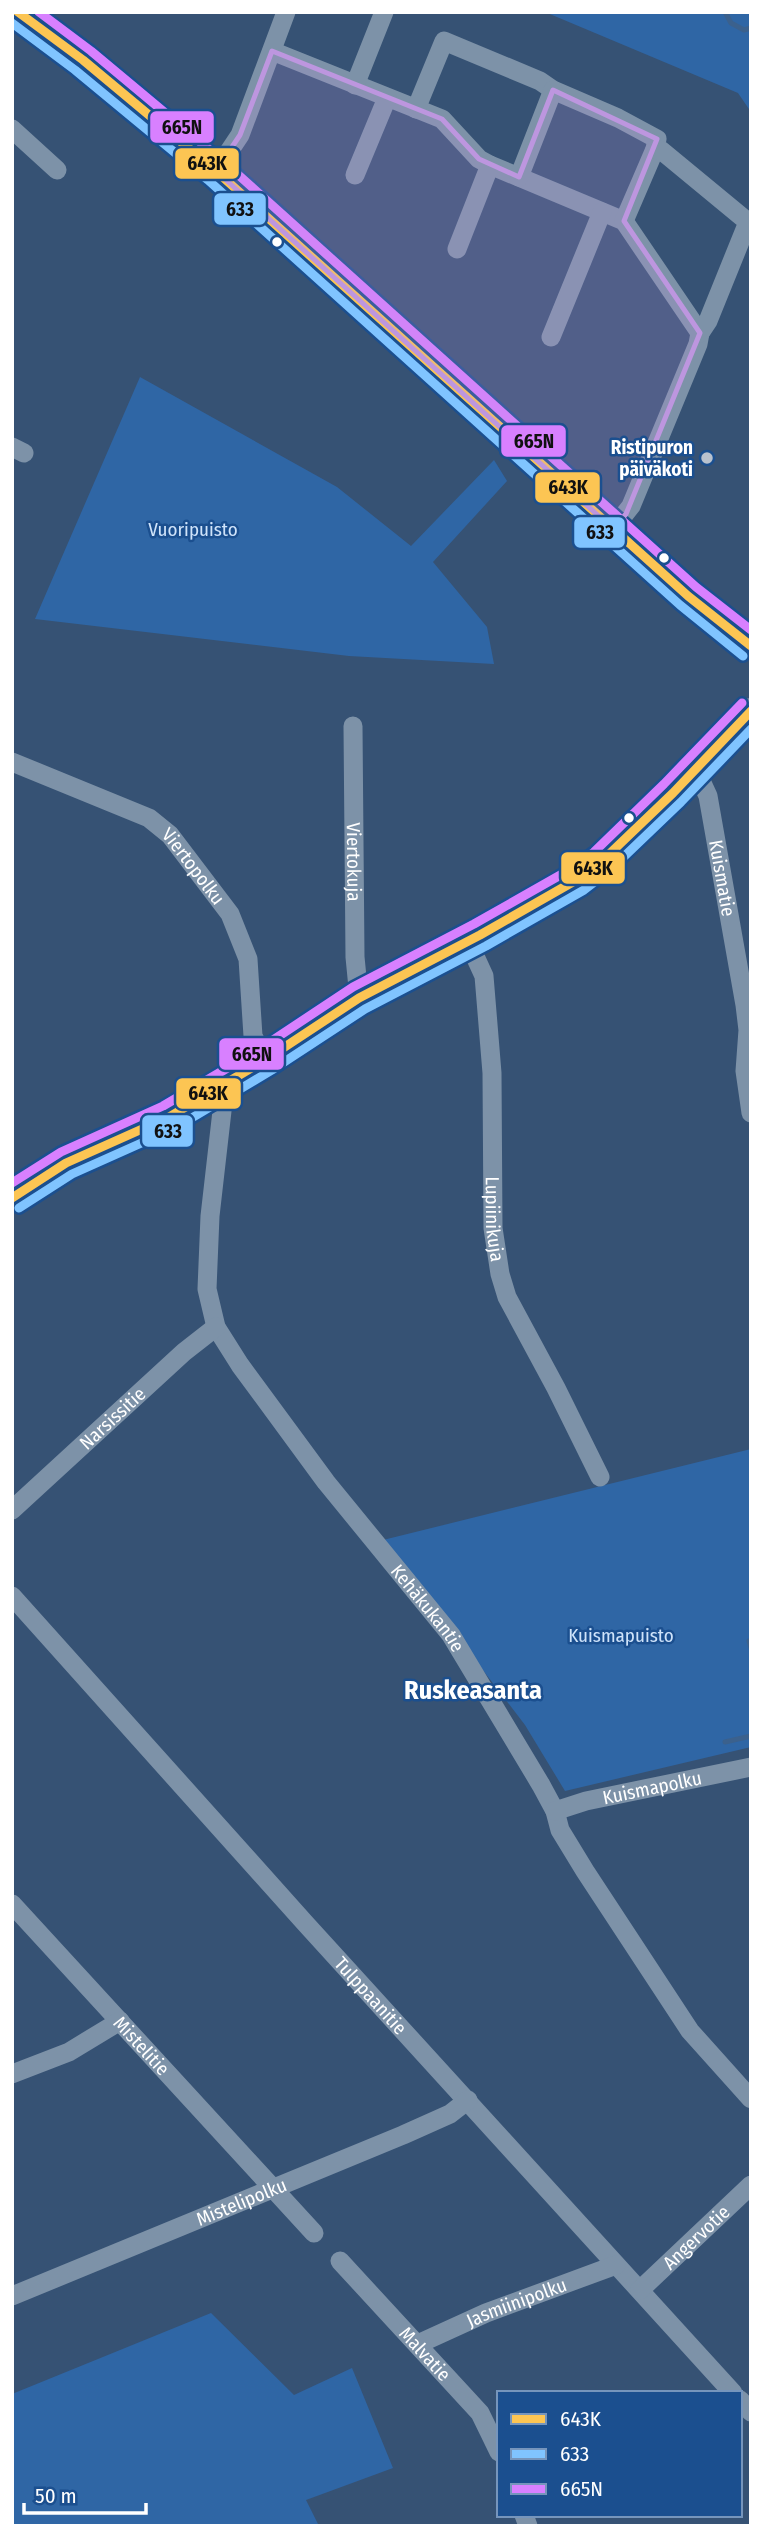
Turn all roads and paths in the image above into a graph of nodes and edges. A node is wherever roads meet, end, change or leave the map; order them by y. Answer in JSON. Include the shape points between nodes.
{"nodes":[{"id":1,"x":18,"y":12,"type":"edge"},
{"id":2,"x":286,"y":12,"type":"edge"},
{"id":3,"x":384,"y":12,"type":"edge"},
{"id":4,"x":272,"y":51,"type":"junction"},
{"id":5,"x":355,"y":85,"type":"junction"},
{"id":6,"x":553,"y":90,"type":"junction"},
{"id":7,"x":387,"y":98,"type":"junction"},
{"id":8,"x":416,"y":109,"type":"junction"},
{"id":9,"x":12,"y":129,"type":"edge"},
{"id":10,"x":655,"y":149,"type":"junction"},
{"id":11,"x":490,"y":165,"type":"junction"},
{"id":12,"x":57,"y":170,"type":"dead end"},
{"id":13,"x":216,"y":171,"type":"junction"},
{"id":14,"x":355,"y":175,"type":"dead end"},
{"id":15,"x":519,"y":177,"type":"junction"},
{"id":16,"x":602,"y":212,"type":"junction"},
{"id":17,"x":624,"y":221,"type":"junction"},
{"id":18,"x":457,"y":249,"type":"dead end"},
{"id":19,"x":700,"y":333,"type":"junction"},
{"id":20,"x":551,"y":337,"type":"dead end"},
{"id":21,"x":613,"y":528,"type":"junction"},
{"id":22,"x":751,"y":646,"type":"edge"},
{"id":23,"x":751,"y":711,"type":"edge"},
{"id":24,"x":353,"y":726,"type":"dead end"},
{"id":25,"x":12,"y":762,"type":"edge"},
{"id":26,"x":696,"y":770,"type":"junction"},
{"id":27,"x":468,"y":941,"type":"junction"},
{"id":28,"x":359,"y":999,"type":"junction"},
{"id":29,"x":749,"y":1050,"type":"edge"},
{"id":30,"x":265,"y":1060,"type":"junction"},
{"id":31,"x":216,"y":1090,"type":"junction"},
{"id":32,"x":751,"y":1113,"type":"edge"},
{"id":33,"x":12,"y":1198,"type":"edge"},
{"id":34,"x":216,"y":1327,"type":"junction"},
{"id":35,"x":600,"y":1477,"type":"dead end"},
{"id":36,"x":12,"y":1510,"type":"edge"},
{"id":37,"x":13,"y":1598,"type":"edge"},
{"id":38,"x":751,"y":1768,"type":"edge"},
{"id":39,"x":555,"y":1811,"type":"junction"},
{"id":40,"x":12,"y":1904,"type":"edge"},
{"id":41,"x":120,"y":2021,"type":"junction"},
{"id":42,"x":12,"y":2074,"type":"edge"},
{"id":43,"x":751,"y":2099,"type":"edge"},
{"id":44,"x":468,"y":2100,"type":"junction"},
{"id":45,"x":751,"y":2185,"type":"edge"},
{"id":46,"x":273,"y":2189,"type":"junction"},
{"id":47,"x":314,"y":2233,"type":"dead end"},
{"id":48,"x":340,"y":2261,"type":"dead end"},
{"id":49,"x":616,"y":2265,"type":"junction"},
{"id":50,"x":640,"y":2290,"type":"junction"},
{"id":51,"x":12,"y":2296,"type":"edge"},
{"id":52,"x":418,"y":2344,"type":"junction"},
{"id":53,"x":731,"y":2391,"type":"edge"},
{"id":54,"x":497,"y":2448,"type":"edge"}],
"edges":[{"from":1,"to":13,"type":"main road"},
{"from":2,"to":4,"type":"street"},
{"from":3,"to":5,"type":"street"},
{"from":4,"to":5,"type":"street"},
{"from":4,"to":13,"type":"street","via":[[240,135]]},
{"from":5,"to":7,"type":"street"},
{"from":6,"to":8,"type":"street","via":[[444,41]]},
{"from":6,"to":10,"type":"street","via":[[657,139]]},
{"from":6,"to":15,"type":"street"},
{"from":7,"to":8,"type":"street"},
{"from":7,"to":14,"type":"street"},
{"from":8,"to":11,"type":"street","via":[[442,119]]},
{"from":9,"to":12,"type":"street"},
{"from":10,"to":17,"type":"street"},
{"from":10,"to":19,"type":"street","via":[[748,222]]},
{"from":11,"to":15,"type":"street"},
{"from":11,"to":18,"type":"street"},
{"from":13,"to":21,"type":"main road"},
{"from":15,"to":16,"type":"street"},
{"from":16,"to":17,"type":"street"},
{"from":16,"to":20,"type":"street"},
{"from":17,"to":19,"type":"street"},
{"from":19,"to":21,"type":"street","via":[[642,482]]},
{"from":21,"to":22,"type":"main road"},
{"from":23,"to":26,"type":"main road"},
{"from":24,"to":28,"type":"street","name":"Viertokuja"},
{"from":25,"to":30,"type":"street","name":"Viertopolku","via":[[149,818],[170,835],[230,914],[248,959],[253,1036]]},
{"from":26,"to":27,"type":"main road","via":[[603,861]]},
{"from":26,"to":29,"type":"street","name":"Kuismatie","via":[[708,796],[716,834]]},
{"from":27,"to":28,"type":"main road"},
{"from":27,"to":35,"type":"street","name":"Lupiinikuja","via":[[484,976],[492,1073],[493,1228],[500,1274],[506,1297]]},
{"from":28,"to":30,"type":"main road"},
{"from":29,"to":32,"type":"street","name":"Kuismatie","via":[[745,1071]]},
{"from":30,"to":31,"type":"main road"},
{"from":31,"to":33,"type":"main road","via":[[142,1131],[66,1163]]},
{"from":31,"to":34,"type":"street","name":"Kehäkukantie","via":[[222,1111],[206,1289]]},
{"from":34,"to":36,"type":"street","name":"Narsissitie"},
{"from":34,"to":39,"type":"street","name":"Kehäkukantie","via":[[326,1482],[451,1635]]},
{"from":37,"to":44,"type":"street","name":"Tulppaanitie"},
{"from":38,"to":39,"type":"street","name":"Kuismapolku"},
{"from":39,"to":43,"type":"street","name":"Kehäkukantie","via":[[573,1852],[663,1993]]},
{"from":40,"to":41,"type":"street","name":"Mistelitie"},
{"from":41,"to":42,"type":"street","via":[[69,2052]]},
{"from":41,"to":46,"type":"street","name":"Mistelitie"},
{"from":44,"to":46,"type":"street","name":"Mistelipolku","via":[[450,2114]]},
{"from":44,"to":49,"type":"street","name":"Tulppaanitie"},
{"from":45,"to":50,"type":"street","name":"Angervotie"},
{"from":46,"to":47,"type":"street"},
{"from":46,"to":51,"type":"street","name":"Mistelipolku"},
{"from":48,"to":52,"type":"street","name":"Malvatie"},
{"from":49,"to":50,"type":"street","name":"Tulppaanitie"},
{"from":49,"to":52,"type":"street","name":"Jasmiinipolku"},
{"from":50,"to":53,"type":"street","name":"Tulppaanitie"},
{"from":52,"to":54,"type":"street","name":"Malvatie","via":[[480,2413]]}]}
